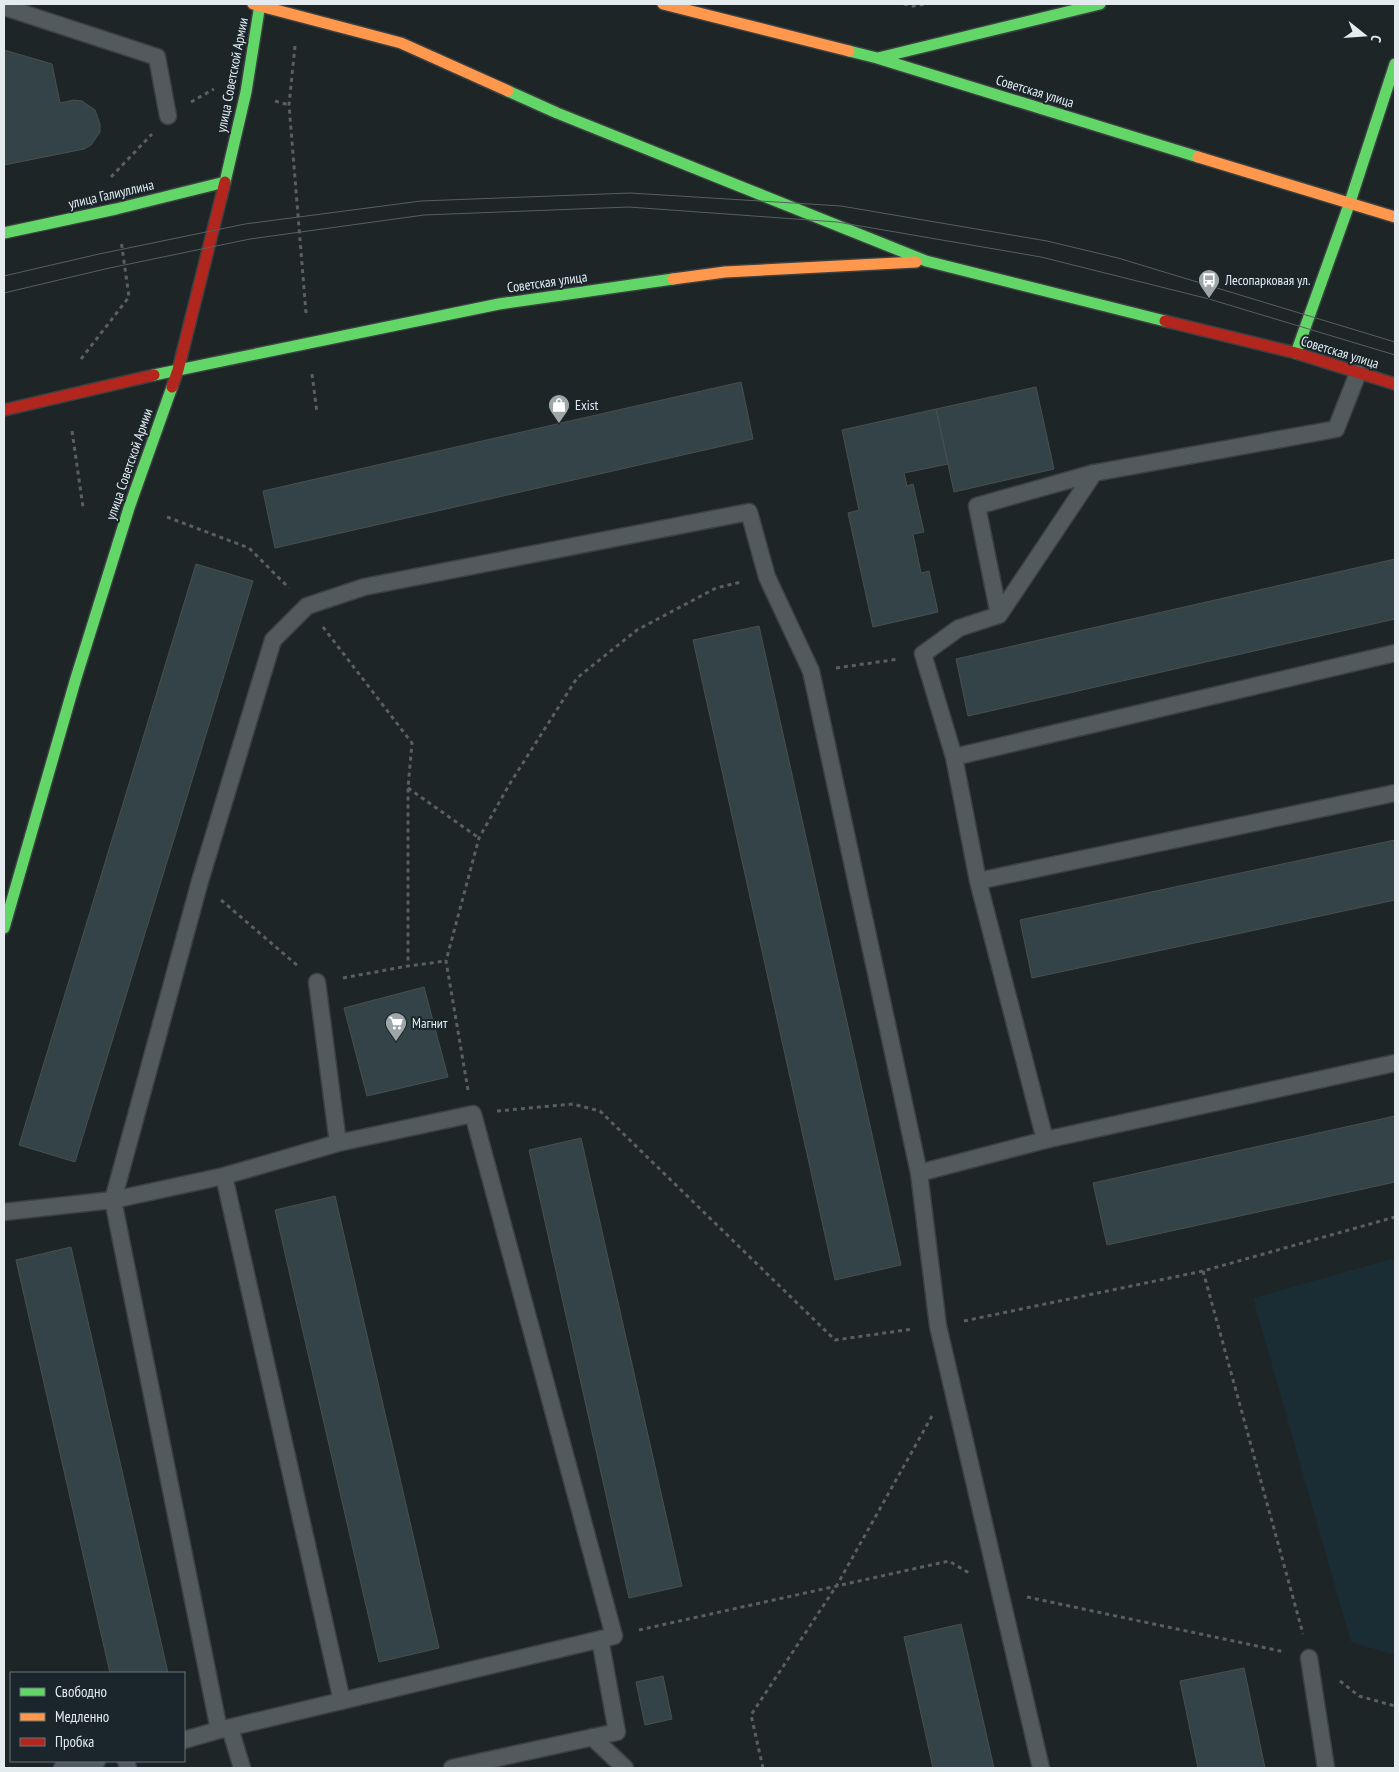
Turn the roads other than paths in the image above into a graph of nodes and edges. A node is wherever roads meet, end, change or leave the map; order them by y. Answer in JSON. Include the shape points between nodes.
{"nodes":[{"id":1,"x":258,"y":4,"type":"edge"},
{"id":2,"x":663,"y":4,"type":"edge"},
{"id":3,"x":1100,"y":4,"type":"edge"},
{"id":4,"x":4,"y":6,"type":"edge"},
{"id":5,"x":877,"y":58,"type":"junction"},
{"id":6,"x":1395,"y":67,"type":"edge"},
{"id":7,"x":168,"y":116,"type":"road end"},
{"id":8,"x":225,"y":182,"type":"junction"},
{"id":9,"x":1350,"y":202,"type":"junction"},
{"id":10,"x":1395,"y":217,"type":"edge"},
{"id":11,"x":4,"y":233,"type":"edge"},
{"id":12,"x":926,"y":261,"type":"junction"},
{"id":13,"x":1296,"y":353,"type":"junction"},
{"id":14,"x":178,"y":370,"type":"junction"},
{"id":15,"x":1358,"y":373,"type":"junction"},
{"id":16,"x":1395,"y":384,"type":"edge"},
{"id":17,"x":4,"y":410,"type":"edge"},
{"id":18,"x":1094,"y":473,"type":"junction"},
{"id":19,"x":999,"y":615,"type":"junction"},
{"id":20,"x":1395,"y":653,"type":"edge"},
{"id":21,"x":954,"y":757,"type":"junction"},
{"id":22,"x":1395,"y":793,"type":"edge"},
{"id":23,"x":978,"y":881,"type":"junction"},
{"id":24,"x":4,"y":928,"type":"edge"},
{"id":25,"x":317,"y":982,"type":"road end"},
{"id":26,"x":1395,"y":1063,"type":"edge"},
{"id":27,"x":1045,"y":1140,"type":"junction"},
{"id":28,"x":338,"y":1143,"type":"junction"},
{"id":29,"x":918,"y":1173,"type":"junction"},
{"id":30,"x":224,"y":1176,"type":"junction"},
{"id":31,"x":113,"y":1200,"type":"junction"},
{"id":32,"x":4,"y":1212,"type":"edge"},
{"id":33,"x":607,"y":1637,"type":"junction"},
{"id":34,"x":1309,"y":1658,"type":"road end"},
{"id":35,"x":342,"y":1701,"type":"junction"},
{"id":36,"x":225,"y":1729,"type":"junction"},
{"id":37,"x":592,"y":1737,"type":"junction"},
{"id":38,"x":185,"y":1740,"type":"edge"},
{"id":39,"x":93,"y":1762,"type":"edge"},
{"id":40,"x":62,"y":1768,"type":"edge"},
{"id":41,"x":242,"y":1768,"type":"edge"},
{"id":42,"x":452,"y":1768,"type":"edge"},
{"id":43,"x":625,"y":1768,"type":"edge"},
{"id":44,"x":1041,"y":1768,"type":"edge"},
{"id":45,"x":1326,"y":1768,"type":"edge"}],
"edges":[{"from":1,"to":8,"type":"main road","name":"улица Советской Армии","via":[[246,92]]},
{"from":1,"to":12,"type":"main road","name":"Советская улица","via":[[401,43],[557,113]]},
{"from":2,"to":5,"type":"main road","name":"Советская улица"},
{"from":3,"to":5,"type":"main road"},
{"from":4,"to":7,"type":"lane","via":[[157,57]]},
{"from":5,"to":9,"type":"main road","name":"Советская улица"},
{"from":6,"to":9,"type":"main road"},
{"from":8,"to":11,"type":"main road","name":"улица Галиуллина"},
{"from":8,"to":14,"type":"main road","name":"улица Советской Армии"},
{"from":9,"to":10,"type":"main road","name":"Советская улица"},
{"from":9,"to":13,"type":"main road"},
{"from":12,"to":13,"type":"main road","name":"Советская улица"},
{"from":12,"to":14,"type":"main road","name":"Советская улица","via":[[724,272],[499,304]]},
{"from":13,"to":15,"type":"main road","name":"Советская улица"},
{"from":14,"to":17,"type":"main road"},
{"from":14,"to":24,"type":"main road","name":"улица Советской Армии","via":[[76,678]]},
{"from":15,"to":16,"type":"main road","name":"Советская улица"},
{"from":15,"to":18,"type":"lane","via":[[1336,429]]},
{"from":18,"to":19,"type":"lane"},
{"from":18,"to":19,"type":"lane","via":[[977,506]]},
{"from":19,"to":21,"type":"lane","via":[[959,628],[924,654]]},
{"from":20,"to":21,"type":"lane"},
{"from":21,"to":23,"type":"lane"},
{"from":22,"to":23,"type":"lane"},
{"from":23,"to":27,"type":"lane"},
{"from":25,"to":28,"type":"lane"},
{"from":26,"to":27,"type":"lane"},
{"from":27,"to":29,"type":"lane"},
{"from":28,"to":30,"type":"lane"},
{"from":28,"to":33,"type":"lane","via":[[473,1114]]},
{"from":29,"to":31,"type":"lane","via":[[811,671],[767,577],[749,512],[364,587],[308,606],[273,640],[200,881]]},
{"from":29,"to":44,"type":"lane","via":[[938,1326]]},
{"from":30,"to":31,"type":"lane"},
{"from":30,"to":35,"type":"lane"},
{"from":31,"to":32,"type":"lane"},
{"from":31,"to":36,"type":"lane"},
{"from":33,"to":35,"type":"lane"},
{"from":33,"to":37,"type":"lane","via":[[617,1732]]},
{"from":34,"to":45,"type":"lane"},
{"from":35,"to":36,"type":"lane"},
{"from":36,"to":38,"type":"lane"},
{"from":36,"to":41,"type":"lane"},
{"from":37,"to":42,"type":"lane"},
{"from":37,"to":43,"type":"lane"},
{"from":39,"to":40,"type":"lane"}]}
